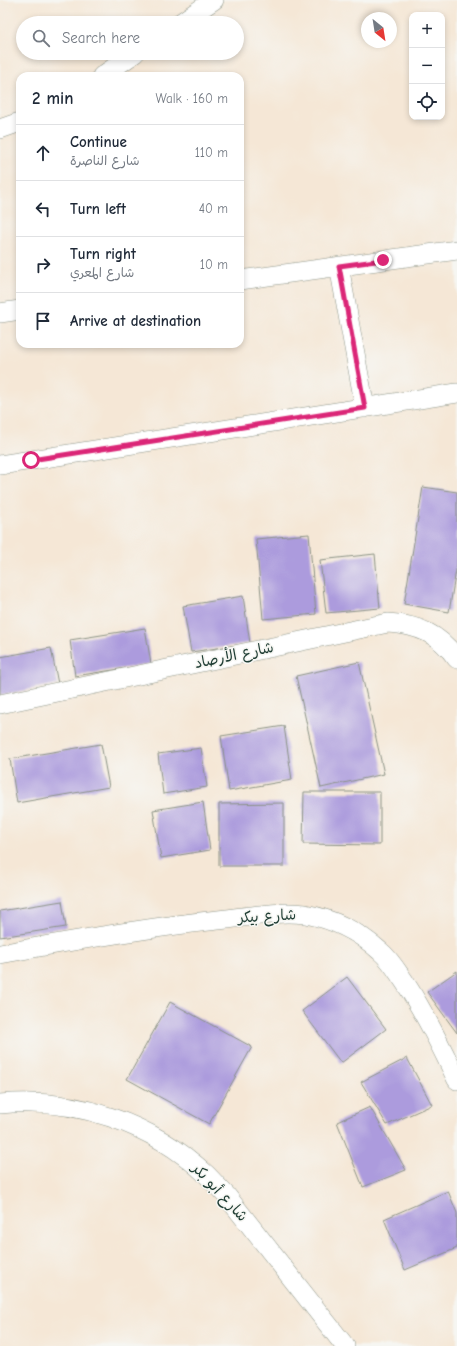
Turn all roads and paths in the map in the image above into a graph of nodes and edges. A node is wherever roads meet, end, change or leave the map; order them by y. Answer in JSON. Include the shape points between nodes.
{"nodes":[{"id":1,"x":214,"y":0,"type":"edge"},
{"id":2,"x":190,"y":16,"type":"edge"},
{"id":3,"x":126,"y":60,"type":"edge"},
{"id":4,"x":108,"y":72,"type":"edge"},
{"id":5,"x":457,"y":250,"type":"edge"},
{"id":6,"x":339,"y":266,"type":"junction"},
{"id":7,"x":244,"y":279,"type":"edge"},
{"id":8,"x":16,"y":311,"type":"edge"},
{"id":9,"x":0,"y":313,"type":"edge"},
{"id":10,"x":457,"y":393,"type":"edge"},
{"id":11,"x":365,"y":408,"type":"junction"},
{"id":12,"x":0,"y":465,"type":"edge"},
{"id":13,"x":457,"y":659,"type":"edge"},
{"id":14,"x":0,"y":704,"type":"edge"},
{"id":15,"x":0,"y":954,"type":"edge"},
{"id":16,"x":457,"y":1080,"type":"edge"},
{"id":17,"x":0,"y":1104,"type":"edge"},
{"id":18,"x":345,"y":1346,"type":"edge"}],
"edges":[{"from":1,"to":2,"type":"street"},
{"from":3,"to":4,"type":"street"},
{"from":5,"to":6,"type":"street"},
{"from":6,"to":7,"type":"street"},
{"from":6,"to":11,"type":"street"},
{"from":8,"to":9,"type":"street"},
{"from":10,"to":11,"type":"street"},
{"from":11,"to":12,"type":"street"},
{"from":13,"to":14,"type":"street","name":"شارع الأرصاد","via":[[429,632],[416,627],[388,623]]},
{"from":15,"to":16,"type":"street","name":"شارع بيكر","via":[[91,937],[286,913],[305,914],[333,921],[358,934],[381,951],[393,965],[418,1001]]},
{"from":17,"to":18,"type":"street","name":"شارع أبو بكر","via":[[41,1103],[92,1111],[142,1130],[187,1158],[226,1195]]}]}
